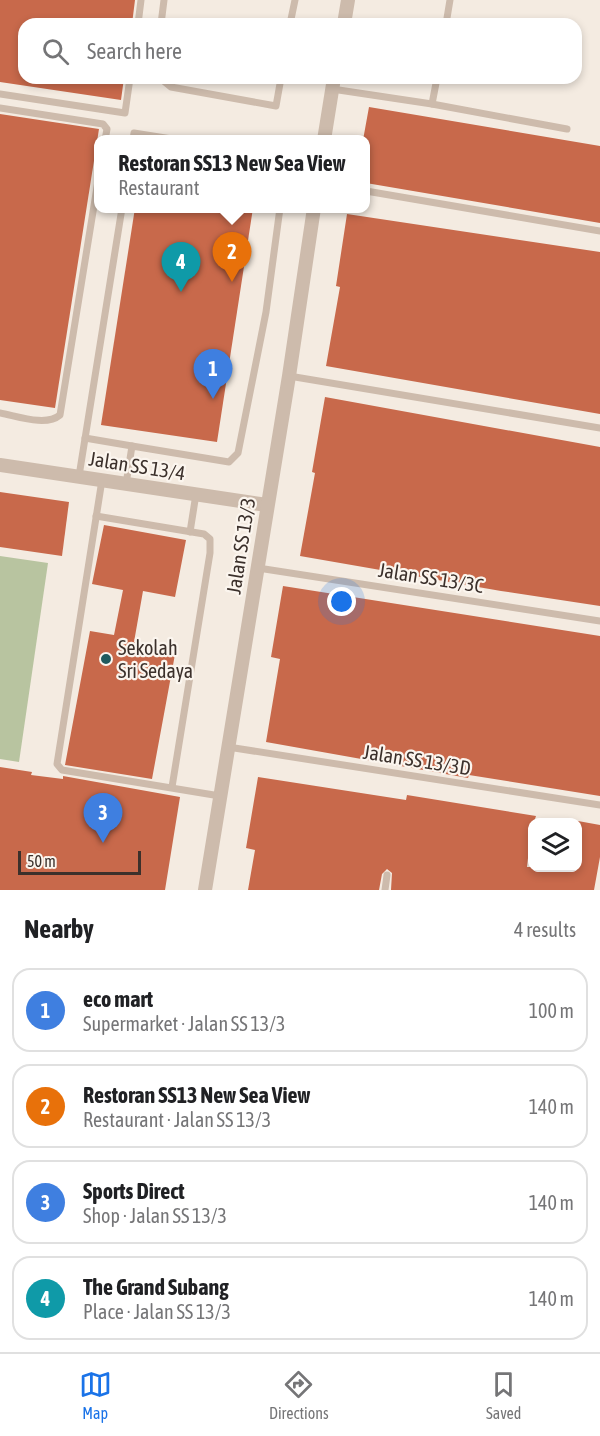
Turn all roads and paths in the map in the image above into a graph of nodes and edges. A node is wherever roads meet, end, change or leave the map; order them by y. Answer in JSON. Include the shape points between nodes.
{"nodes":[{"id":1,"x":141,"y":0,"type":"edge"},
{"id":2,"x":164,"y":0,"type":"edge"},
{"id":3,"x":295,"y":0,"type":"edge"},
{"id":4,"x":348,"y":0,"type":"edge"},
{"id":5,"x":450,"y":0,"type":"edge"},
{"id":6,"x":139,"y":18,"type":"edge"},
{"id":7,"x":162,"y":18,"type":"edge"},
{"id":8,"x":291,"y":18,"type":"edge"},
{"id":9,"x":345,"y":18,"type":"edge"},
{"id":10,"x":447,"y":18,"type":"edge"},
{"id":11,"x":129,"y":84,"type":"edge"},
{"id":12,"x":167,"y":84,"type":"edge"},
{"id":13,"x":280,"y":84,"type":"edge"},
{"id":14,"x":333,"y":84,"type":"edge"},
{"id":15,"x":338,"y":84,"type":"edge"},
{"id":16,"x":435,"y":84,"type":"edge"},
{"id":17,"x":0,"y":94,"type":"edge"},
{"id":18,"x":432,"y":104,"type":"junction"},
{"id":19,"x":0,"y":108,"type":"edge"},
{"id":20,"x":567,"y":129,"type":"dead end"},
{"id":21,"x":106,"y":135,"type":"edge"},
{"id":22,"x":325,"y":135,"type":"edge"},
{"id":23,"x":370,"y":192,"type":"edge"},
{"id":24,"x":94,"y":211,"type":"edge"},
{"id":25,"x":121,"y":213,"type":"edge"},
{"id":26,"x":279,"y":213,"type":"edge"},
{"id":27,"x":313,"y":213,"type":"edge"},
{"id":28,"x":600,"y":231,"type":"edge"},
{"id":29,"x":289,"y":376,"type":"junction"},
{"id":30,"x":0,"y":413,"type":"edge"},
{"id":31,"x":600,"y":428,"type":"edge"},
{"id":32,"x":85,"y":438,"type":"junction"},
{"id":33,"x":132,"y":446,"type":"junction"},
{"id":34,"x":0,"y":465,"type":"edge"},
{"id":35,"x":79,"y":476,"type":"junction"},
{"id":36,"x":102,"y":480,"type":"junction"},
{"id":37,"x":126,"y":484,"type":"junction"},
{"id":38,"x":196,"y":494,"type":"junction"},
{"id":39,"x":267,"y":505,"type":"junction"},
{"id":40,"x":96,"y":516,"type":"junction"},
{"id":41,"x":190,"y":532,"type":"junction"},
{"id":42,"x":258,"y":568,"type":"junction"},
{"id":43,"x":600,"y":621,"type":"edge"},
{"id":44,"x":228,"y":747,"type":"junction"},
{"id":45,"x":171,"y":787,"type":"junction"},
{"id":46,"x":220,"y":796,"type":"junction"},
{"id":47,"x":600,"y":805,"type":"edge"},
{"id":48,"x":387,"y":875,"type":"dead end"},
{"id":49,"x":205,"y":890,"type":"edge"},
{"id":50,"x":385,"y":890,"type":"edge"}],
"edges":[{"from":1,"to":6,"type":"lane"},
{"from":2,"to":7,"type":"lane"},
{"from":3,"to":8,"type":"lane"},
{"from":4,"to":9,"type":"street"},
{"from":5,"to":10,"type":"lane"},
{"from":11,"to":17,"type":"lane","via":[[125,113]]},
{"from":12,"to":13,"type":"lane","via":[[276,106]]},
{"from":14,"to":22,"type":"street"},
{"from":15,"to":18,"type":"lane"},
{"from":16,"to":18,"type":"lane"},
{"from":18,"to":20,"type":"lane"},
{"from":19,"to":21,"type":"lane","via":[[103,124]]},
{"from":23,"to":28,"type":"lane"},
{"from":24,"to":30,"type":"lane","via":[[60,415],[47,421]]},
{"from":25,"to":32,"type":"lane"},
{"from":26,"to":33,"type":"lane","via":[[266,312],[238,453],[229,462]]},
{"from":27,"to":29,"type":"street","name":"Jalan SS 13/3"},
{"from":29,"to":31,"type":"lane"},
{"from":29,"to":39,"type":"street","name":"Jalan SS 13/3"},
{"from":32,"to":33,"type":"lane"},
{"from":32,"to":35,"type":"lane"},
{"from":33,"to":37,"type":"lane"},
{"from":34,"to":35,"type":"street","name":"Jalan SS 13/4"},
{"from":35,"to":36,"type":"street","name":"Jalan SS 13/4"},
{"from":36,"to":37,"type":"street","name":"Jalan SS 13/4"},
{"from":36,"to":40,"type":"lane"},
{"from":37,"to":38,"type":"street","name":"Jalan SS 13/4"},
{"from":38,"to":39,"type":"street","name":"Jalan SS 13/4"},
{"from":38,"to":41,"type":"lane"},
{"from":39,"to":42,"type":"street","name":"Jalan SS 13/3"},
{"from":40,"to":41,"type":"lane"},
{"from":40,"to":45,"type":"lane","via":[[57,764],[62,770]]},
{"from":41,"to":45,"type":"lane","via":[[210,539],[210,553]]},
{"from":42,"to":43,"type":"lane","name":"Jalan SS 13/3C"},
{"from":42,"to":44,"type":"street","name":"Jalan SS 13/3"},
{"from":44,"to":46,"type":"street","name":"Jalan SS 13/3"},
{"from":44,"to":47,"type":"lane","name":"Jalan SS 13/3D"},
{"from":45,"to":46,"type":"lane"},
{"from":46,"to":49,"type":"street","name":"Jalan SS 13/3"},
{"from":48,"to":50,"type":"lane"}]}
